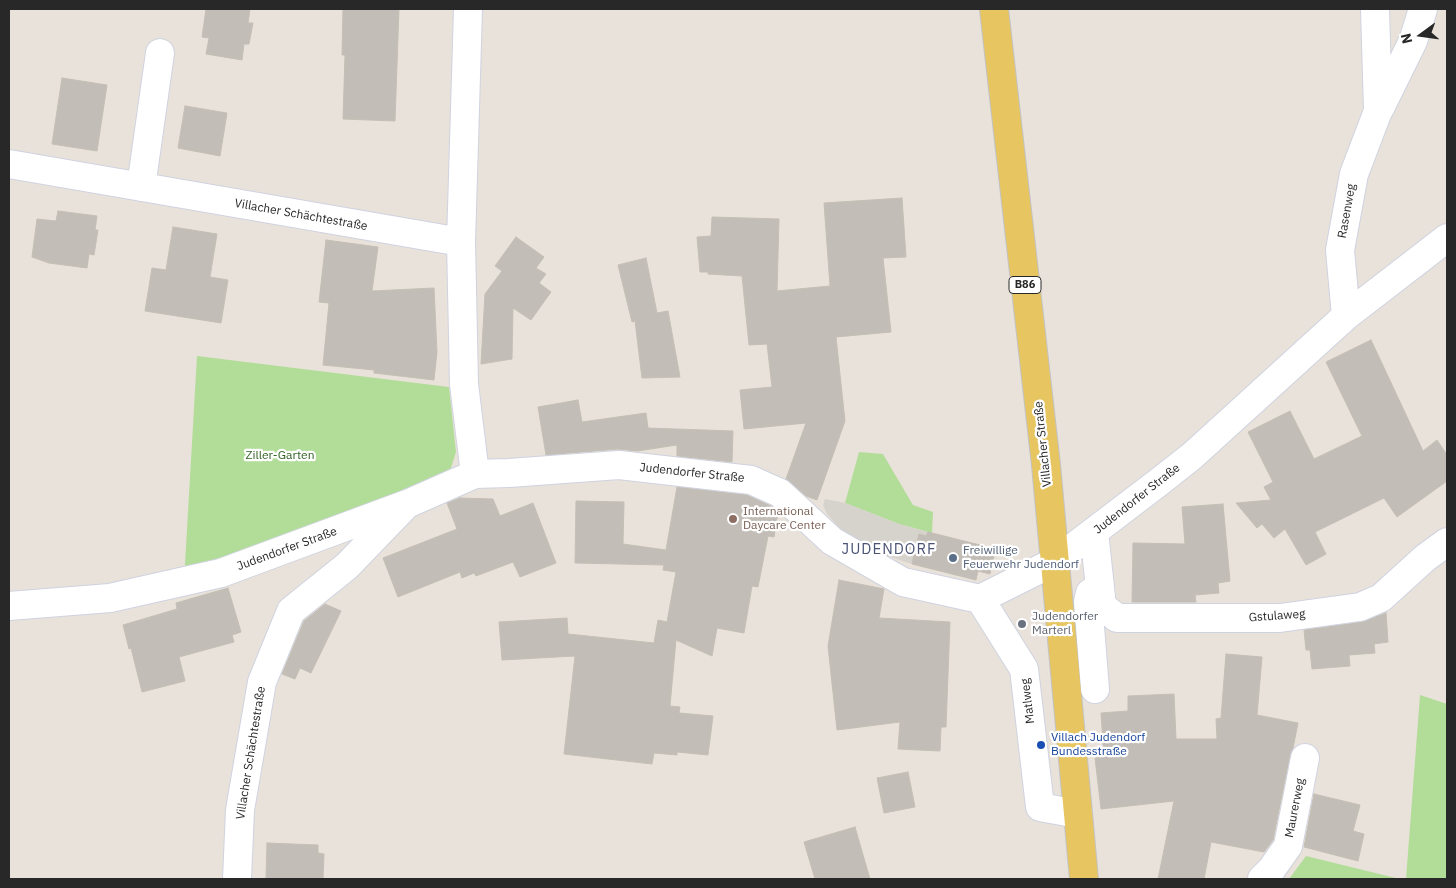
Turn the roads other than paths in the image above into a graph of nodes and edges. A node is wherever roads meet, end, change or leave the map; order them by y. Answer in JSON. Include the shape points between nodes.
{"nodes":[{"id":1,"x":468,"y":9,"type":"edge"},
{"id":2,"x":994,"y":9,"type":"edge"},
{"id":3,"x":1375,"y":9,"type":"edge"},
{"id":4,"x":1423,"y":9,"type":"edge"},
{"id":5,"x":160,"y":53,"type":"dead end"},
{"id":6,"x":1378,"y":111,"type":"junction"},
{"id":7,"x":9,"y":164,"type":"edge"},
{"id":8,"x":141,"y":187,"type":"junction"},
{"id":9,"x":1447,"y":238,"type":"edge"},
{"id":10,"x":460,"y":242,"type":"junction"},
{"id":11,"x":1346,"y":316,"type":"junction"},
{"id":12,"x":476,"y":474,"type":"junction"},
{"id":13,"x":407,"y":504,"type":"junction"},
{"id":14,"x":1094,"y":532,"type":"junction"},
{"id":15,"x":1447,"y":542,"type":"edge"},
{"id":16,"x":1054,"y":562,"type":"junction"},
{"id":17,"x":1101,"y":592,"type":"junction"},
{"id":18,"x":980,"y":599,"type":"junction"},
{"id":19,"x":9,"y":606,"type":"edge"},
{"id":20,"x":1095,"y":689,"type":"dead end"},
{"id":21,"x":1304,"y":758,"type":"dead end"},
{"id":22,"x":1078,"y":814,"type":"junction"},
{"id":23,"x":237,"y":879,"type":"edge"},
{"id":24,"x":1084,"y":879,"type":"edge"},
{"id":25,"x":1262,"y":879,"type":"edge"}],
"edges":[{"from":1,"to":10,"type":"street"},
{"from":2,"to":16,"type":"main road","name":"Villacher Straße","number":"B86","via":[[1046,465]]},
{"from":3,"to":6,"type":"street","name":"Rasenweg"},
{"from":4,"to":6,"type":"street","name":"Rasenweg","via":[[1413,41]]},
{"from":5,"to":8,"type":"street"},
{"from":6,"to":11,"type":"street","name":"Rasenweg","via":[[1354,174],[1340,250]]},
{"from":7,"to":8,"type":"street","name":"Villacher Schächtestraße"},
{"from":8,"to":10,"type":"street","name":"Villacher Schächtestraße"},
{"from":9,"to":11,"type":"street","name":"Judendorfer Straße"},
{"from":10,"to":12,"type":"street","via":[[464,384]]},
{"from":11,"to":14,"type":"street","name":"Judendorfer Straße","via":[[1187,461]]},
{"from":12,"to":13,"type":"street","name":"Judendorfer Straße"},
{"from":12,"to":18,"type":"street","name":"Judendorfer Straße","via":[[619,465],[751,480],[780,493],[832,541],[903,582]]},
{"from":13,"to":19,"type":"street","name":"Judendorfer Straße","via":[[221,573],[110,598]]},
{"from":13,"to":23,"type":"street","name":"Villacher Schächtestraße","via":[[347,566],[291,611],[262,682],[240,810]]},
{"from":14,"to":16,"type":"street","name":"Judendorfer Straße"},
{"from":14,"to":17,"type":"street","name":"Gstulaweg"},
{"from":15,"to":17,"type":"street","name":"Gstulaweg","via":[[1381,598],[1360,607],[1280,618],[1117,618],[1102,606]]},
{"from":16,"to":18,"type":"street","name":"Judendorfer Straße"},
{"from":16,"to":22,"type":"main road","name":"Villacher Straße","number":"B86"},
{"from":17,"to":20,"type":"street","via":[[1090,594],[1088,602]]},
{"from":18,"to":22,"type":"street","name":"Matlweg","via":[[1024,669],[1040,807]]},
{"from":21,"to":25,"type":"street","name":"Maurerweg","via":[[1288,846]]},
{"from":22,"to":24,"type":"main road","name":"Villacher Straße","number":"B86"}]}
